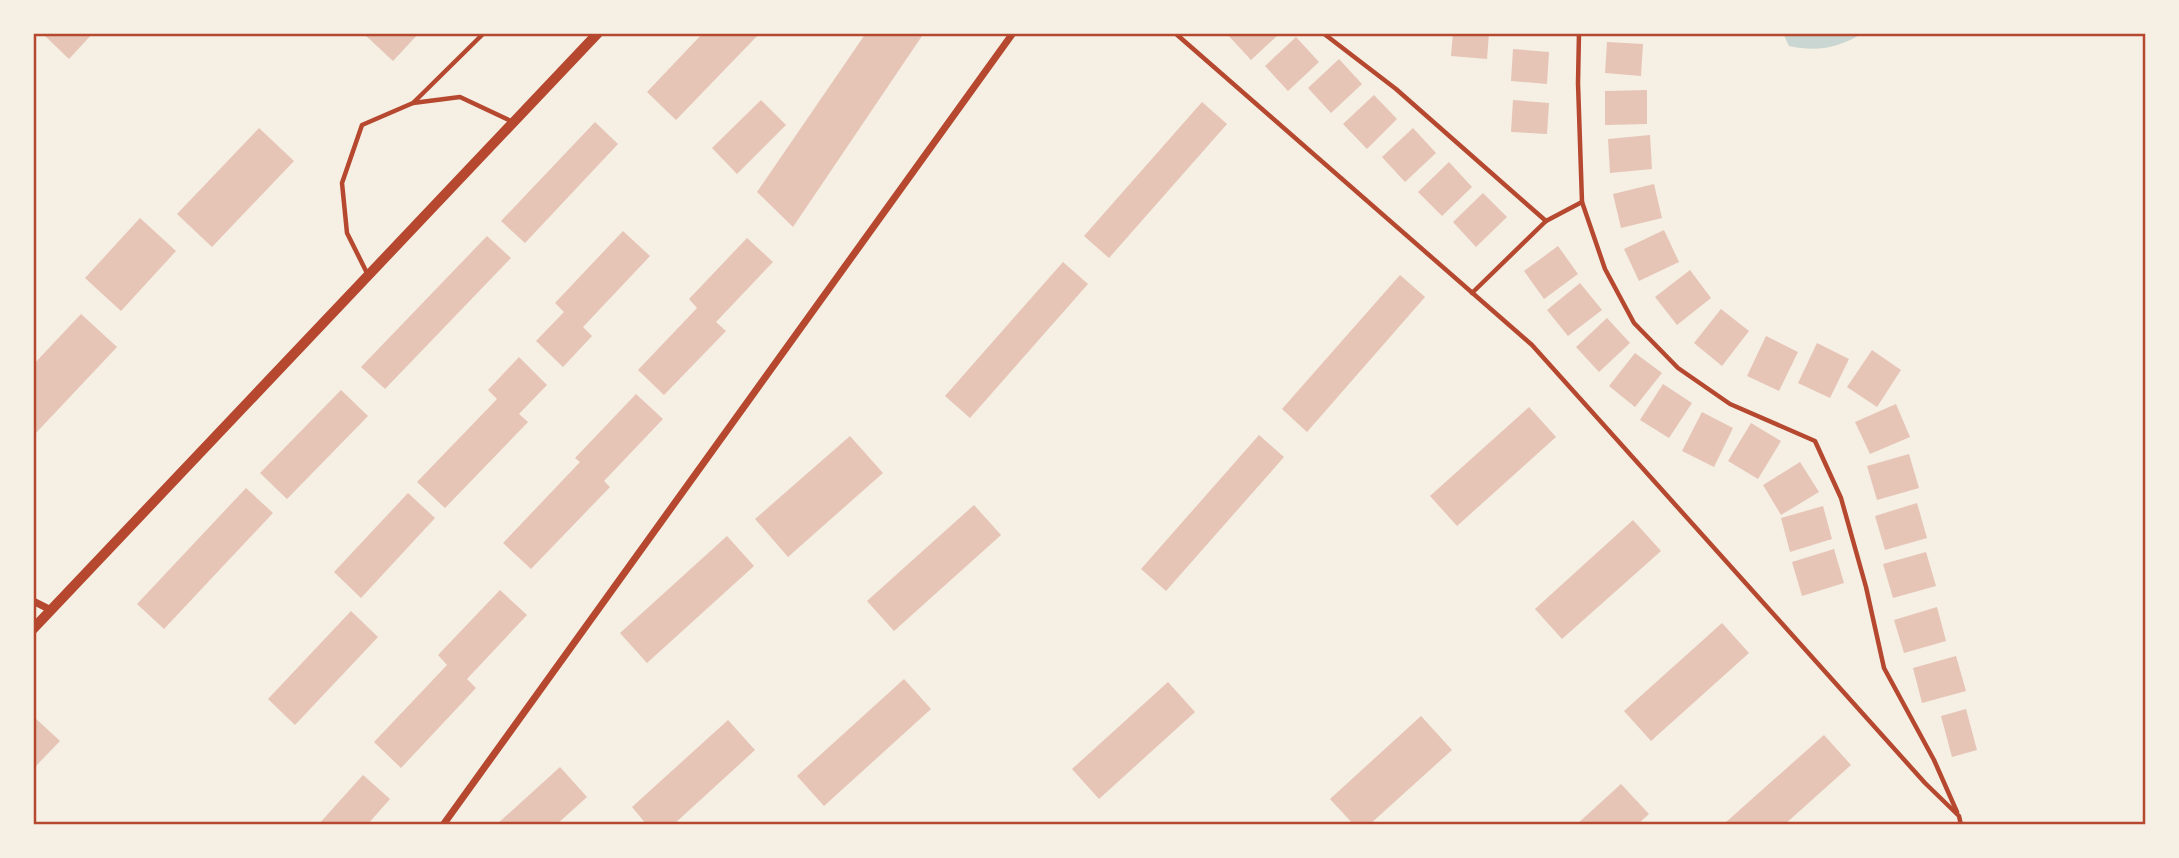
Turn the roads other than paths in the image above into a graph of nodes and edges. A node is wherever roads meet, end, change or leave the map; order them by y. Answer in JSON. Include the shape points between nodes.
{"nodes":[{"id":1,"x":484,"y":33,"type":"edge"},
{"id":2,"x":598,"y":33,"type":"edge"},
{"id":3,"x":1013,"y":33,"type":"edge"},
{"id":4,"x":1175,"y":33,"type":"edge"},
{"id":5,"x":1323,"y":33,"type":"edge"},
{"id":6,"x":1579,"y":33,"type":"edge"},
{"id":7,"x":413,"y":103,"type":"junction"},
{"id":8,"x":514,"y":122,"type":"junction"},
{"id":9,"x":1582,"y":202,"type":"junction"},
{"id":10,"x":1546,"y":221,"type":"junction"},
{"id":11,"x":368,"y":276,"type":"junction"},
{"id":12,"x":1472,"y":293,"type":"junction"},
{"id":13,"x":33,"y":601,"type":"edge"},
{"id":14,"x":51,"y":610,"type":"junction"},
{"id":15,"x":33,"y":629,"type":"edge"},
{"id":16,"x":1959,"y":816,"type":"junction"},
{"id":17,"x":443,"y":825,"type":"edge"},
{"id":18,"x":1961,"y":825,"type":"edge"}],
"edges":[{"from":1,"to":7,"type":"lane"},
{"from":2,"to":8,"type":"street"},
{"from":3,"to":17,"type":"street"},
{"from":4,"to":12,"type":"lane"},
{"from":5,"to":10,"type":"lane","via":[[1396,89]]},
{"from":6,"to":9,"type":"lane"},
{"from":7,"to":8,"type":"lane","via":[[460,97]]},
{"from":7,"to":11,"type":"lane","via":[[362,125],[342,183],[346,233]]},
{"from":8,"to":11,"type":"street"},
{"from":9,"to":10,"type":"lane"},
{"from":9,"to":16,"type":"lane","via":[[1605,269],[1634,323],[1678,369],[1730,404],[1815,441],[1841,498],[1884,668]]},
{"from":10,"to":12,"type":"lane"},
{"from":11,"to":14,"type":"street"},
{"from":12,"to":16,"type":"lane","via":[[1532,345]]},
{"from":13,"to":14,"type":"street"},
{"from":14,"to":15,"type":"street"},
{"from":16,"to":18,"type":"lane"}]}
